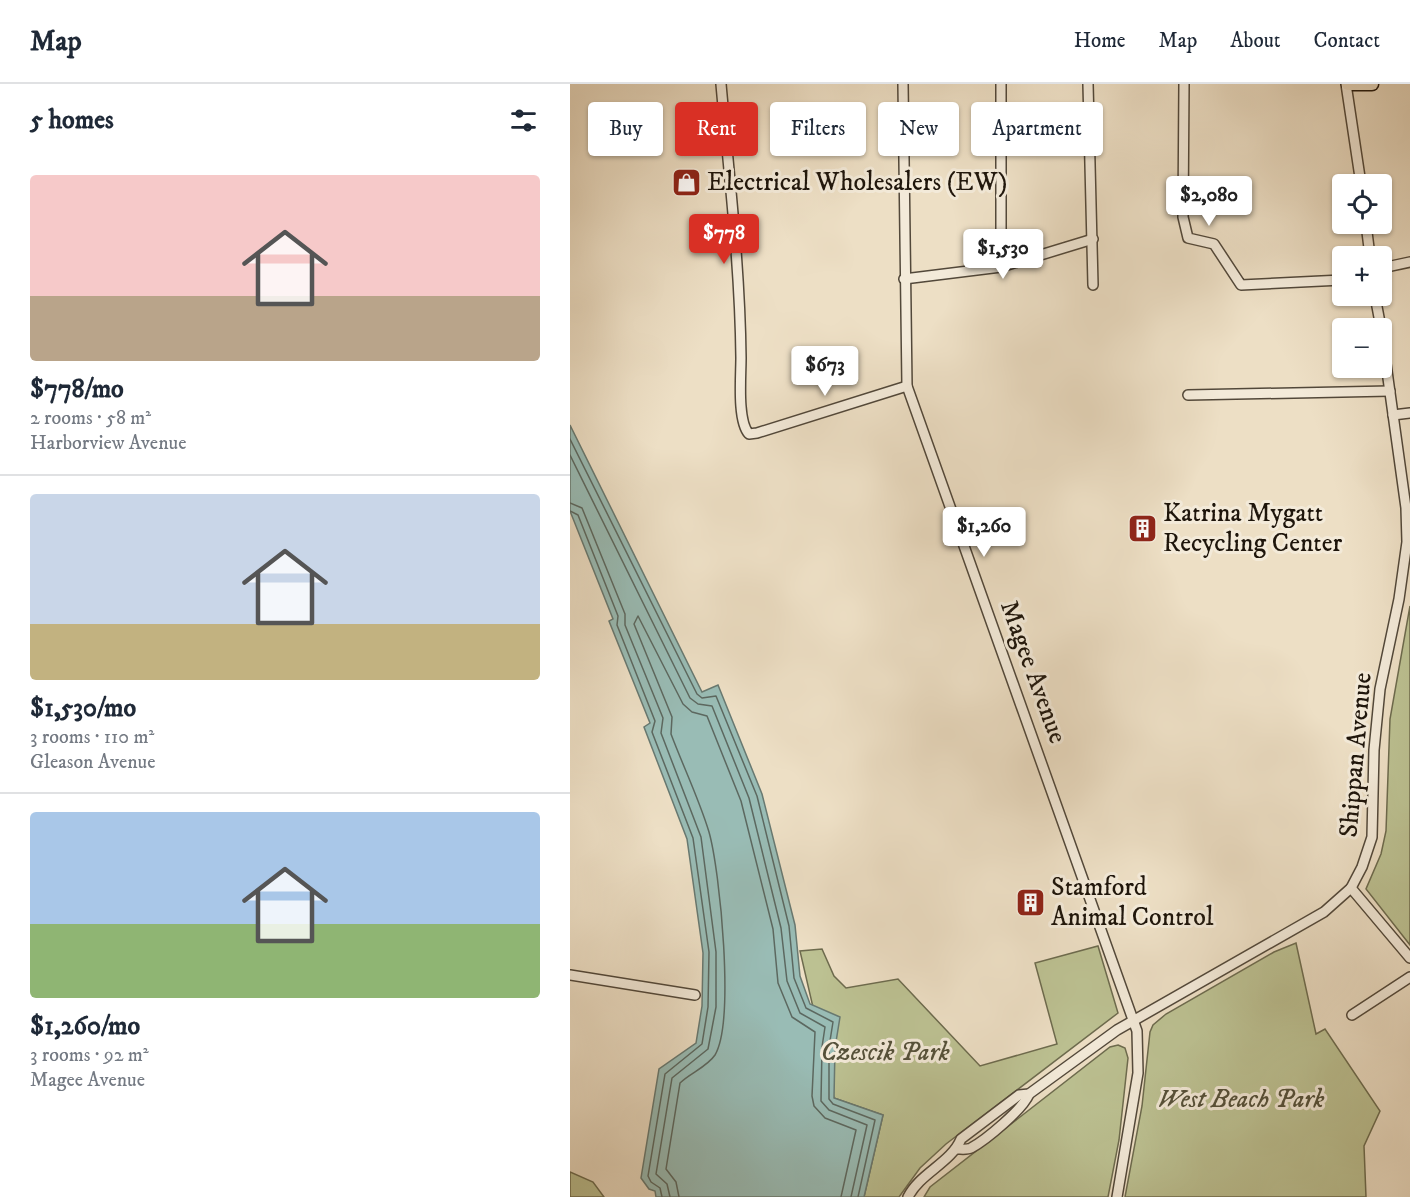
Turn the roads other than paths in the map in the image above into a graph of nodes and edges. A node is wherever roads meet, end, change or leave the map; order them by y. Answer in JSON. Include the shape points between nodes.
{"nodes":[{"id":1,"x":721,"y":84,"type":"edge"},
{"id":2,"x":903,"y":84,"type":"edge"},
{"id":3,"x":1001,"y":84,"type":"edge"},
{"id":4,"x":1088,"y":84,"type":"edge"},
{"id":5,"x":1184,"y":84,"type":"edge"},
{"id":6,"x":1347,"y":84,"type":"edge"},
{"id":7,"x":1372,"y":84,"type":"edge"},
{"id":8,"x":1360,"y":174,"type":"edge"},
{"id":9,"x":1093,"y":239,"type":"junction"},
{"id":10,"x":1410,"y":262,"type":"edge"},
{"id":11,"x":1392,"y":266,"type":"edge"},
{"id":12,"x":1001,"y":267,"type":"junction"},
{"id":13,"x":904,"y":279,"type":"junction"},
{"id":14,"x":1332,"y":280,"type":"edge"},
{"id":15,"x":1093,"y":285,"type":"dead end"},
{"id":16,"x":1388,"y":378,"type":"edge"},
{"id":17,"x":907,"y":386,"type":"junction"},
{"id":18,"x":1390,"y":391,"type":"junction"},
{"id":19,"x":1188,"y":395,"type":"dead end"},
{"id":20,"x":1410,"y":413,"type":"edge"},
{"id":21,"x":1394,"y":415,"type":"junction"},
{"id":22,"x":1351,"y":888,"type":"junction"},
{"id":23,"x":1410,"y":958,"type":"edge"},
{"id":24,"x":570,"y":975,"type":"edge"},
{"id":25,"x":1410,"y":977,"type":"edge"},
{"id":26,"x":695,"y":995,"type":"dead end"},
{"id":27,"x":1352,"y":1015,"type":"dead end"},
{"id":28,"x":1134,"y":1020,"type":"junction"},
{"id":29,"x":909,"y":1197,"type":"edge"},
{"id":30,"x":1117,"y":1197,"type":"edge"}],
"edges":[{"from":1,"to":17,"type":"street","via":[[740,292],[742,411],[749,434]]},
{"from":2,"to":13,"type":"street","name":"Magee Avenue"},
{"from":3,"to":12,"type":"street"},
{"from":4,"to":9,"type":"street"},
{"from":5,"to":14,"type":"street","via":[[1183,217],[1188,238],[1214,244],[1241,285]]},
{"from":6,"to":7,"type":"main road"},
{"from":6,"to":8,"type":"street"},
{"from":9,"to":12,"type":"street"},
{"from":9,"to":15,"type":"street"},
{"from":10,"to":11,"type":"street"},
{"from":12,"to":13,"type":"street"},
{"from":13,"to":17,"type":"street","name":"Magee Avenue"},
{"from":16,"to":18,"type":"street","name":"Shippan Avenue"},
{"from":17,"to":28,"type":"street","name":"Magee Avenue"},
{"from":18,"to":19,"type":"street"},
{"from":18,"to":21,"type":"street","name":"Shippan Avenue"},
{"from":20,"to":21,"type":"street"},
{"from":21,"to":22,"type":"street","name":"Shippan Avenue","via":[[1407,542],[1380,689],[1372,837]]},
{"from":22,"to":23,"type":"street"},
{"from":22,"to":28,"type":"street","name":"Shippan Avenue","via":[[1303,926]]},
{"from":24,"to":26,"type":"street"},
{"from":25,"to":27,"type":"street"},
{"from":28,"to":29,"type":"street","name":"Shippan Avenue","via":[[1029,1094],[1019,1095],[961,1139],[957,1149],[926,1175]]},
{"from":28,"to":30,"type":"street","via":[[1138,1073]]}]}
